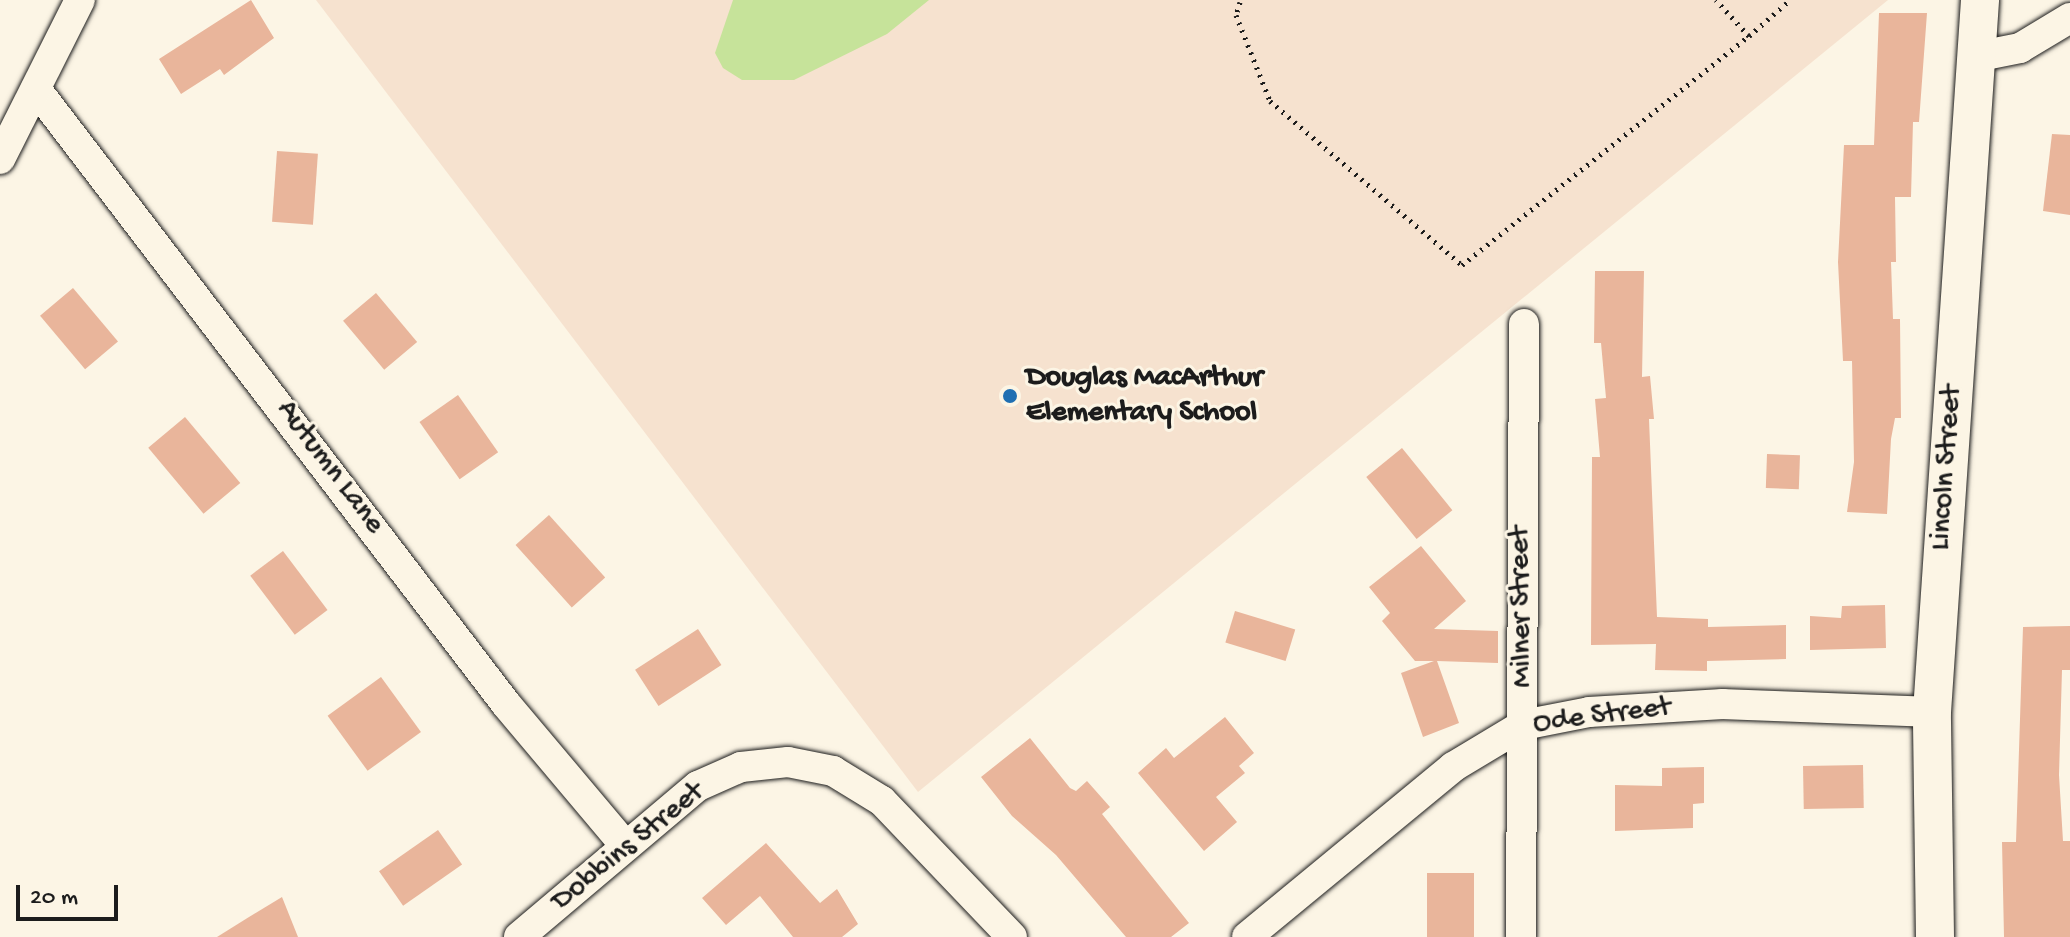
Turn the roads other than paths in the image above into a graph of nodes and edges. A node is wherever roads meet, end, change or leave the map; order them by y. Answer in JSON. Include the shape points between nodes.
{"nodes":[{"id":1,"x":80,"y":0,"type":"edge"},
{"id":2,"x":1980,"y":0,"type":"edge"},
{"id":3,"x":2070,"y":18,"type":"edge"},
{"id":4,"x":1975,"y":57,"type":"junction"},
{"id":5,"x":36,"y":89,"type":"junction"},
{"id":6,"x":0,"y":159,"type":"edge"},
{"id":7,"x":1524,"y":324,"type":"dead end"},
{"id":8,"x":1932,"y":712,"type":"junction"},
{"id":9,"x":1523,"y":725,"type":"junction"},
{"id":10,"x":624,"y":844,"type":"junction"},
{"id":11,"x":519,"y":937,"type":"edge"},
{"id":12,"x":1012,"y":937,"type":"edge"},
{"id":13,"x":1247,"y":937,"type":"edge"},
{"id":14,"x":1521,"y":937,"type":"edge"},
{"id":15,"x":1935,"y":937,"type":"edge"}],
"edges":[{"from":1,"to":5,"type":"street"},
{"from":2,"to":4,"type":"street","name":"Lincoln Street"},
{"from":3,"to":4,"type":"street","via":[[2020,48]]},
{"from":4,"to":8,"type":"street","name":"Lincoln Street"},
{"from":5,"to":6,"type":"street"},
{"from":5,"to":10,"type":"street","name":"Autumn Lane","via":[[506,704]]},
{"from":7,"to":9,"type":"street","name":"Milner Street"},
{"from":8,"to":9,"type":"street","name":"Ode Street","via":[[1723,704],[1589,712]]},
{"from":8,"to":15,"type":"street","name":"Lincoln Street"},
{"from":9,"to":13,"type":"street","name":"Ode Street","via":[[1453,767]]},
{"from":9,"to":14,"type":"street","name":"Milner Street"},
{"from":10,"to":11,"type":"street","name":"Dobbins Street"},
{"from":10,"to":12,"type":"street","name":"Dobbins Street","via":[[698,786],[741,767],[788,762],[833,771],[882,801]]}]}
